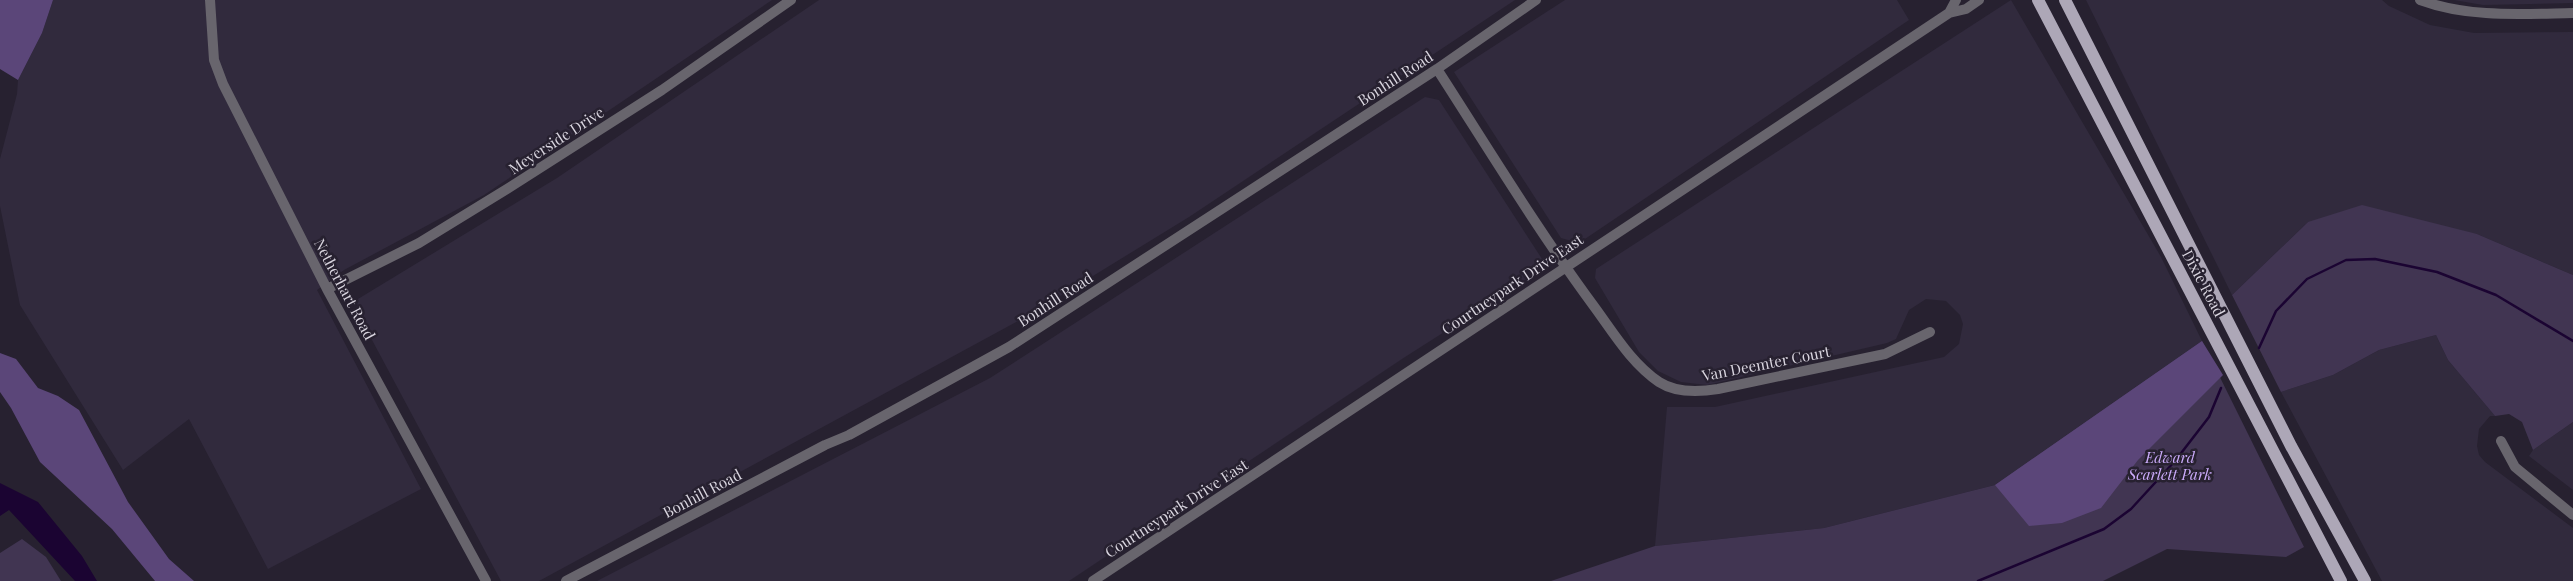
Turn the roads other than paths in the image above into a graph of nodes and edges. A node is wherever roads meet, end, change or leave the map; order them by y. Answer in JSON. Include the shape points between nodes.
{"nodes":[{"id":1,"x":210,"y":0,"type":"edge"},
{"id":2,"x":791,"y":0,"type":"edge"},
{"id":3,"x":1536,"y":0,"type":"edge"},
{"id":4,"x":1956,"y":0,"type":"edge"},
{"id":5,"x":1979,"y":0,"type":"edge"},
{"id":6,"x":2038,"y":0,"type":"edge"},
{"id":7,"x":2420,"y":0,"type":"edge"},
{"id":8,"x":2067,"y":3,"type":"edge"},
{"id":9,"x":1950,"y":12,"type":"junction"},
{"id":10,"x":2573,"y":13,"type":"edge"},
{"id":11,"x":1437,"y":69,"type":"junction"},
{"id":12,"x":1564,"y":266,"type":"junction"},
{"id":13,"x":328,"y":289,"type":"junction"},
{"id":14,"x":2233,"y":331,"type":"junction"},
{"id":15,"x":1930,"y":332,"type":"dead end"},
{"id":16,"x":2215,"y":340,"type":"junction"},
{"id":17,"x":2501,"y":441,"type":"dead end"},
{"id":18,"x":2291,"y":446,"type":"junction"},
{"id":19,"x":2275,"y":454,"type":"junction"},
{"id":20,"x":2573,"y":515,"type":"edge"},
{"id":21,"x":486,"y":581,"type":"edge"},
{"id":22,"x":566,"y":581,"type":"edge"},
{"id":23,"x":1093,"y":581,"type":"edge"},
{"id":24,"x":2341,"y":581,"type":"edge"},
{"id":25,"x":2365,"y":581,"type":"edge"}],
"edges":[{"from":1,"to":13,"type":"street","name":"Netherhart Road","via":[[214,60],[223,84]]},
{"from":2,"to":13,"type":"street","name":"Meyerside Drive","via":[[662,90],[507,189],[419,243]]},
{"from":3,"to":11,"type":"street","name":"Bonhill Road"},
{"from":4,"to":9,"type":"street"},
{"from":5,"to":9,"type":"street","name":"Courtneypark Drive East","via":[[1966,9]]},
{"from":6,"to":16,"type":"main road","name":"Dixie Road"},
{"from":7,"to":10,"type":"street","via":[[2438,7],[2469,12]]},
{"from":8,"to":14,"type":"main road","name":"Dixie Road"},
{"from":9,"to":12,"type":"street","name":"Courtneypark Drive East"},
{"from":11,"to":12,"type":"street","name":"Van Deemter Court"},
{"from":11,"to":22,"type":"street","name":"Bonhill Road","via":[[1009,347],[849,435],[824,445]]},
{"from":12,"to":15,"type":"street","name":"Van Deemter Court","via":[[1632,359],[1662,384],[1680,390],[1701,392],[1885,354]]},
{"from":12,"to":23,"type":"street","name":"Courtneypark Drive East"},
{"from":13,"to":21,"type":"street","name":"Netherhart Road"},
{"from":14,"to":16,"type":"main road"},
{"from":14,"to":18,"type":"main road","name":"Dixie Road"},
{"from":16,"to":19,"type":"main road","name":"Dixie Road"},
{"from":17,"to":20,"type":"street","via":[[2515,468]]},
{"from":18,"to":19,"type":"main road"},
{"from":18,"to":25,"type":"main road","name":"Dixie Road"},
{"from":19,"to":24,"type":"main road","name":"Dixie Road"}]}
